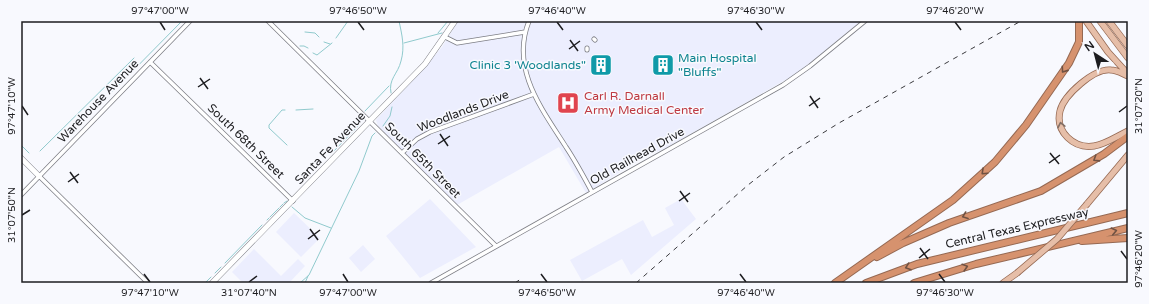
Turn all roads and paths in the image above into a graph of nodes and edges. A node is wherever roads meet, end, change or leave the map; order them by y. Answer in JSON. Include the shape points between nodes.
{"nodes":[{"id":1,"x":190,"y":21,"type":"edge"},
{"id":2,"x":268,"y":21,"type":"edge"},
{"id":3,"x":455,"y":21,"type":"edge"},
{"id":4,"x":528,"y":21,"type":"edge"},
{"id":5,"x":865,"y":21,"type":"edge"},
{"id":6,"x":1079,"y":21,"type":"edge"},
{"id":7,"x":1086,"y":21,"type":"edge"},
{"id":8,"x":1100,"y":21,"type":"edge"},
{"id":9,"x":1109,"y":21,"type":"edge"},
{"id":10,"x":525,"y":32,"type":"junction"},
{"id":11,"x":445,"y":37,"type":"junction"},
{"id":12,"x":1128,"y":46,"type":"edge"},
{"id":13,"x":1128,"y":58,"type":"edge"},
{"id":14,"x":150,"y":62,"type":"junction"},
{"id":15,"x":1128,"y":75,"type":"edge"},
{"id":16,"x":534,"y":94,"type":"junction"},
{"id":17,"x":370,"y":122,"type":"junction"},
{"id":18,"x":1128,"y":131,"type":"edge"},
{"id":19,"x":1128,"y":136,"type":"edge"},
{"id":20,"x":402,"y":153,"type":"junction"},
{"id":21,"x":1128,"y":155,"type":"edge"},
{"id":22,"x":21,"y":158,"type":"edge"},
{"id":23,"x":39,"y":176,"type":"junction"},
{"id":24,"x":592,"y":192,"type":"junction"},
{"id":25,"x":21,"y":195,"type":"edge"},
{"id":26,"x":293,"y":201,"type":"junction"},
{"id":27,"x":1128,"y":213,"type":"edge"},
{"id":28,"x":1128,"y":228,"type":"edge"},
{"id":29,"x":1128,"y":238,"type":"edge"},
{"id":30,"x":1073,"y":241,"type":"junction"},
{"id":31,"x":496,"y":246,"type":"junction"},
{"id":32,"x":148,"y":283,"type":"edge"},
{"id":33,"x":212,"y":283,"type":"edge"},
{"id":34,"x":431,"y":283,"type":"edge"},
{"id":35,"x":835,"y":283,"type":"edge"},
{"id":36,"x":866,"y":283,"type":"edge"},
{"id":37,"x":914,"y":283,"type":"edge"},
{"id":38,"x":1004,"y":283,"type":"edge"}],
"edges":[{"from":1,"to":14,"type":"street","name":"Warehouse Avenue"},
{"from":2,"to":17,"type":"street","name":"South 65th Street"},
{"from":3,"to":11,"type":"street","name":"Santa Fe Avenue"},
{"from":4,"to":10,"type":"street"},
{"from":5,"to":24,"type":"street","name":"Old Railhead Drive","via":[[783,85]]},
{"from":6,"to":35,"type":"highway","one_way":true,"via":[[1079,42],[1069,64],[1026,125],[995,162],[953,200]]},
{"from":7,"to":15,"type":"main road"},
{"from":8,"to":13,"type":"main road"},
{"from":9,"to":12,"type":"main road"},
{"from":10,"to":11,"type":"street","via":[[457,42]]},
{"from":10,"to":16,"type":"street","via":[[523,62],[525,74]]},
{"from":11,"to":17,"type":"street","name":"Santa Fe Avenue","via":[[425,64]]},
{"from":14,"to":23,"type":"street","name":"Warehouse Avenue"},
{"from":14,"to":26,"type":"street","name":"South 68th Street"},
{"from":18,"to":15,"type":"main road","one_way":true,"via":[[1100,144],[1084,146],[1076,144],[1066,136],[1062,131],[1060,118],[1062,105],[1092,76],[1103,70]]},
{"from":16,"to":20,"type":"street","name":"Woodlands Drive","via":[[430,132]]},
{"from":16,"to":24,"type":"street"},
{"from":17,"to":20,"type":"street","name":"South 65th Street"},
{"from":17,"to":26,"type":"street","name":"Santa Fe Avenue"},
{"from":19,"to":35,"type":"highway","one_way":true,"via":[[1098,158],[1041,191],[969,215],[929,232],[884,254]]},
{"from":20,"to":31,"type":"street","name":"South 65th Street"},
{"from":21,"to":38,"type":"main road","bridge":true,"via":[[1053,243]]},
{"from":22,"to":23,"type":"street"},
{"from":23,"to":25,"type":"street","name":"Warehouse Avenue"},
{"from":23,"to":32,"type":"street"},
{"from":24,"to":31,"type":"street","name":"Old Railhead Drive"},
{"from":26,"to":33,"type":"street","name":"Santa Fe Avenue"},
{"from":27,"to":36,"type":"highway","name":"Central Texas Expressway","one_way":true,"via":[[917,264]]},
{"from":30,"to":28,"type":"highway","name":"Central Texas Expressway","one_way":true},
{"from":29,"to":30,"type":"highway"},
{"from":37,"to":30,"type":"highway","name":"Central Texas Expressway","one_way":true,"via":[[976,264]]},
{"from":31,"to":34,"type":"street","name":"Old Railhead Drive"}]}
